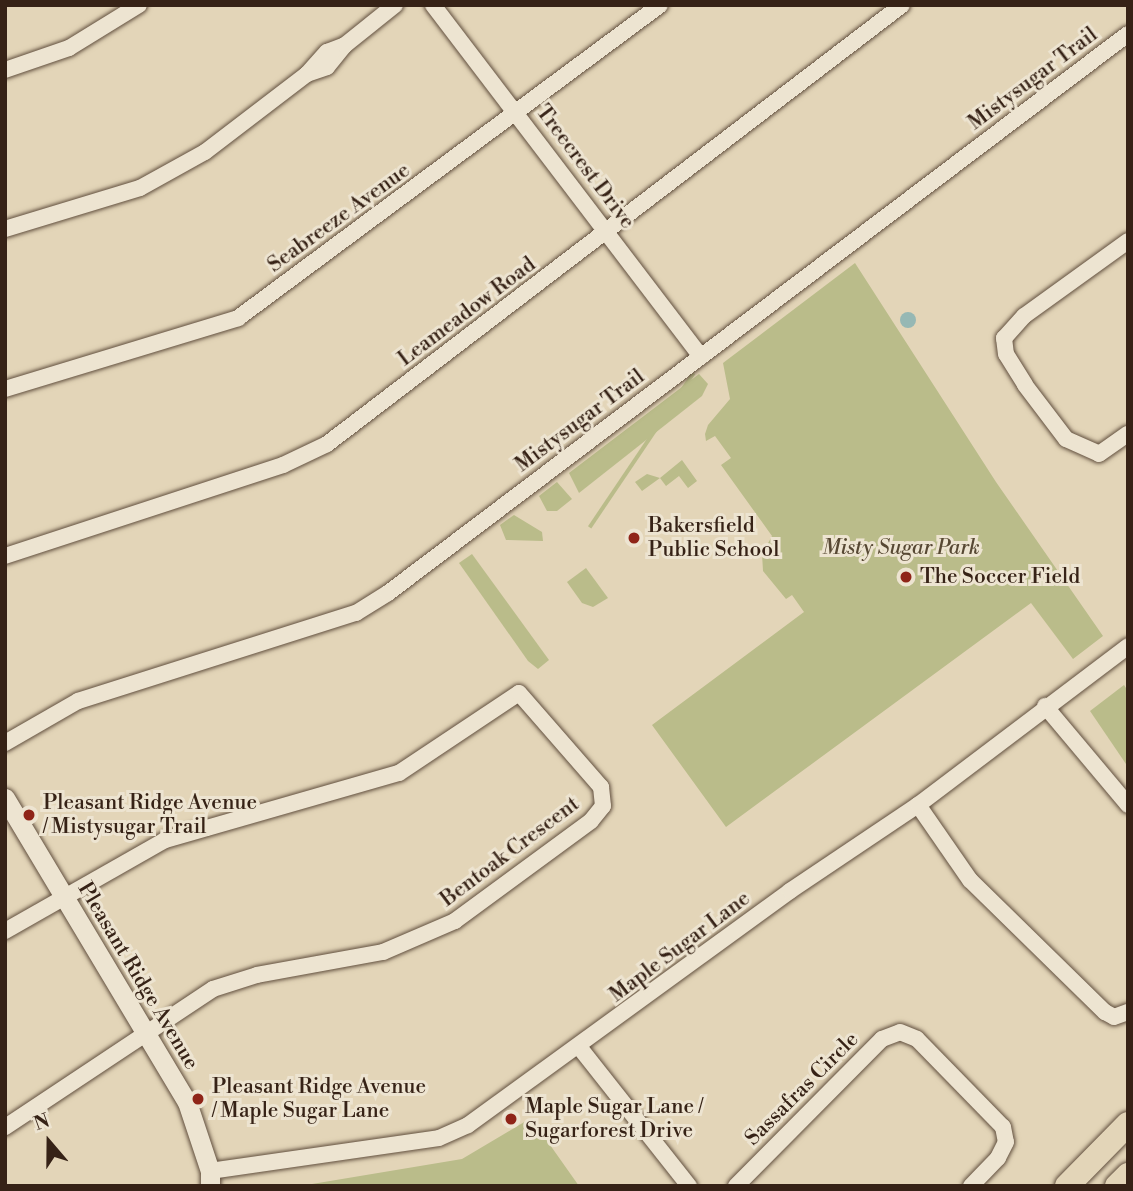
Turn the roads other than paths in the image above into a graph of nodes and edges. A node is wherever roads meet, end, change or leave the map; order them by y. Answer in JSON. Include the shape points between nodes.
{"nodes":[{"id":1,"x":139,"y":5,"type":"edge"},
{"id":2,"x":395,"y":5,"type":"edge"},
{"id":3,"x":433,"y":5,"type":"edge"},
{"id":4,"x":660,"y":5,"type":"edge"},
{"id":5,"x":902,"y":5,"type":"edge"},
{"id":6,"x":1128,"y":34,"type":"edge"},
{"id":7,"x":5,"y":70,"type":"edge"},
{"id":8,"x":519,"y":114,"type":"junction"},
{"id":9,"x":5,"y":229,"type":"edge"},
{"id":10,"x":607,"y":231,"type":"junction"},
{"id":11,"x":1128,"y":241,"type":"edge"},
{"id":12,"x":701,"y":357,"type":"junction"},
{"id":13,"x":5,"y":389,"type":"edge"},
{"id":14,"x":1128,"y":434,"type":"edge"},
{"id":15,"x":5,"y":556,"type":"edge"},
{"id":16,"x":1128,"y":646,"type":"edge"},
{"id":17,"x":1045,"y":706,"type":"junction"},
{"id":18,"x":5,"y":743,"type":"edge"},
{"id":19,"x":5,"y":798,"type":"edge"},
{"id":20,"x":918,"y":805,"type":"junction"},
{"id":21,"x":1128,"y":805,"type":"edge"},
{"id":22,"x":64,"y":896,"type":"junction"},
{"id":23,"x":5,"y":931,"type":"edge"},
{"id":24,"x":1128,"y":1012,"type":"edge"},
{"id":25,"x":147,"y":1030,"type":"junction"},
{"id":26,"x":580,"y":1048,"type":"junction"},
{"id":27,"x":1128,"y":1124,"type":"edge"},
{"id":28,"x":5,"y":1127,"type":"edge"},
{"id":29,"x":1128,"y":1175,"type":"edge"},
{"id":30,"x":210,"y":1178,"type":"edge"},
{"id":31,"x":689,"y":1186,"type":"edge"},
{"id":32,"x":736,"y":1186,"type":"edge"},
{"id":33,"x":971,"y":1186,"type":"edge"},
{"id":34,"x":1067,"y":1186,"type":"edge"},
{"id":35,"x":1117,"y":1186,"type":"edge"}],
"edges":[{"from":1,"to":7,"type":"street","via":[[68,48]]},
{"from":2,"to":9,"type":"street","via":[[345,45],[327,52],[307,74],[205,152],[140,188]]},
{"from":3,"to":8,"type":"street","name":"Treecrest Drive"},
{"from":4,"to":8,"type":"street","name":"Seabreeze Avenue"},
{"from":5,"to":10,"type":"street","name":"Leameadow Road"},
{"from":6,"to":12,"type":"street","name":"Mistysugar Trail"},
{"from":8,"to":10,"type":"street","name":"Treecrest Drive"},
{"from":8,"to":13,"type":"street","name":"Seabreeze Avenue","via":[[238,318]]},
{"from":10,"to":12,"type":"street","name":"Treecrest Drive"},
{"from":10,"to":15,"type":"street","name":"Leameadow Road","via":[[327,444],[283,464]]},
{"from":11,"to":14,"type":"street","via":[[1024,316],[1004,338],[1006,354],[1025,386],[1066,439],[1099,454]]},
{"from":12,"to":18,"type":"street","name":"Mistysugar Trail","via":[[356,613],[78,701]]},
{"from":16,"to":17,"type":"street","name":"Maple Sugar Lane"},
{"from":17,"to":20,"type":"street","name":"Maple Sugar Lane"},
{"from":17,"to":21,"type":"street"},
{"from":19,"to":22,"type":"street","name":"Pleasant Ridge Avenue"},
{"from":20,"to":24,"type":"street","via":[[970,880],[1105,1013],[1114,1017]]},
{"from":20,"to":26,"type":"street","name":"Maple Sugar Lane","via":[[790,891]]},
{"from":22,"to":23,"type":"street"},
{"from":22,"to":25,"type":"street","name":"Pleasant Ridge Avenue"},
{"from":22,"to":25,"type":"street","name":"Bentoak Crescent","via":[[165,840],[399,773],[519,693],[601,788],[603,806],[591,821],[455,921],[383,952],[257,975],[213,989]]},
{"from":25,"to":28,"type":"street"},
{"from":25,"to":30,"type":"street","name":"Pleasant Ridge Avenue","via":[[187,1102]]},
{"from":26,"to":30,"type":"street","name":"Maple Sugar Lane","via":[[468,1125],[439,1138]]},
{"from":26,"to":31,"type":"street"},
{"from":27,"to":34,"type":"main road"},
{"from":29,"to":35,"type":"main road"},
{"from":32,"to":33,"type":"street","name":"Sassafras Circle","via":[[882,1038],[900,1032],[917,1039],[1003,1127],[1006,1142],[998,1158]]}]}
